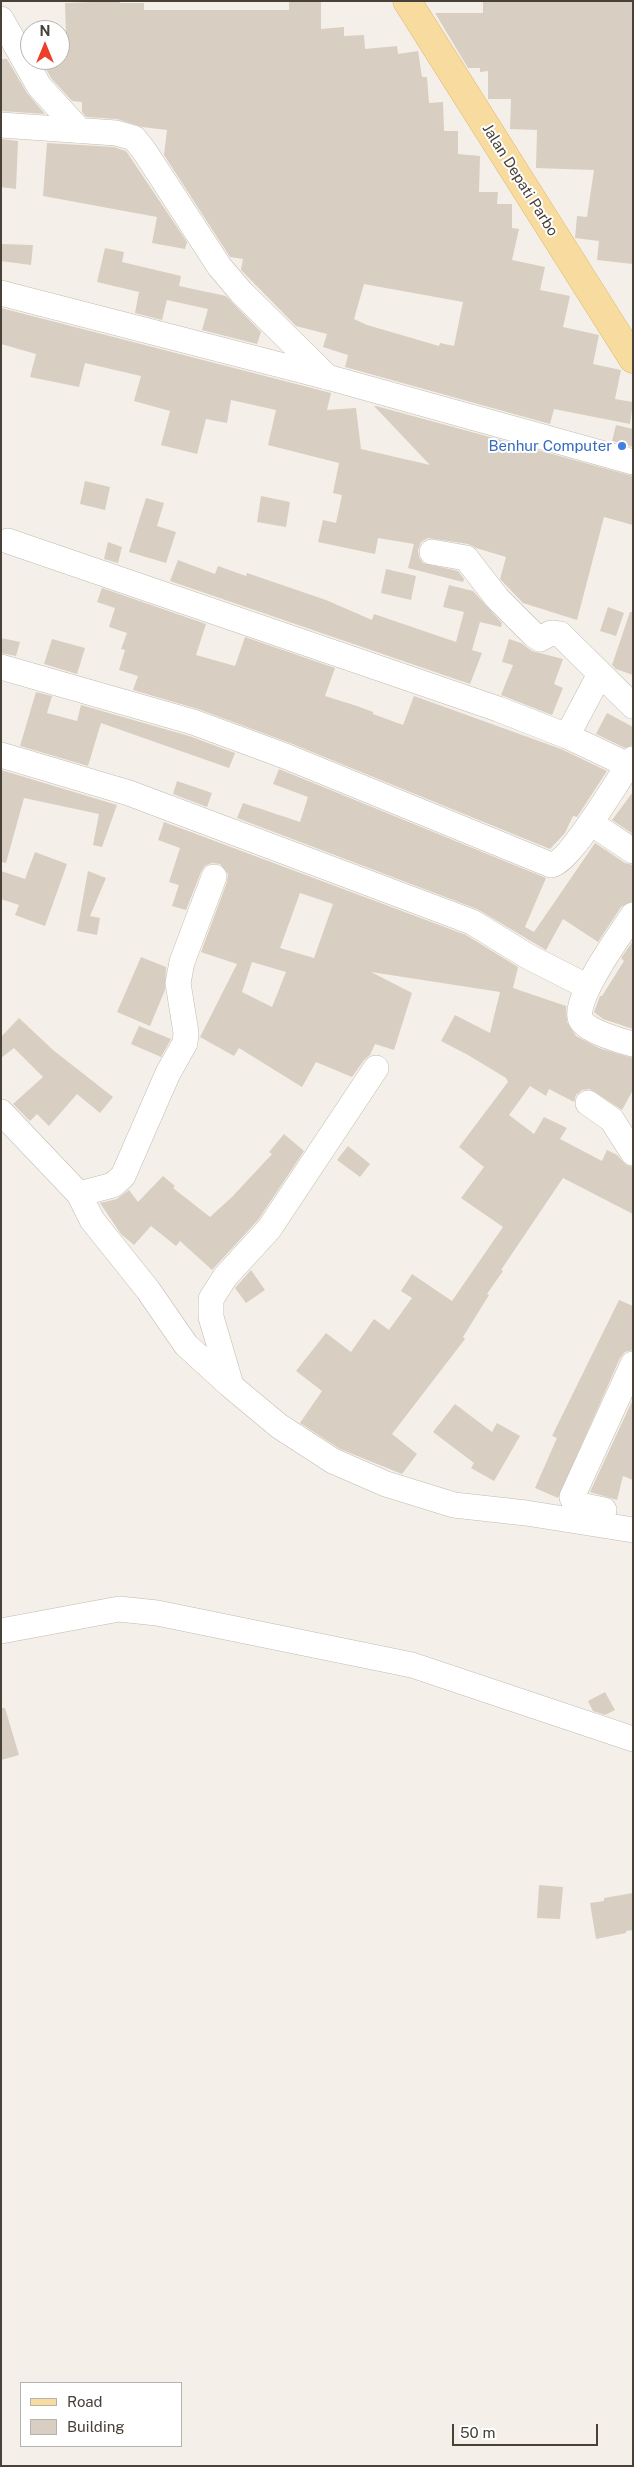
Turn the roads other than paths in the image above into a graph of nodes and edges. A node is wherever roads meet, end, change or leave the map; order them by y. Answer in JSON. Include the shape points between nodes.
{"nodes":[{"id":1,"x":407,"y":1,"type":"edge"},
{"id":2,"x":1,"y":19,"type":"edge"},
{"id":3,"x":10,"y":51,"type":"edge"},
{"id":4,"x":1,"y":125,"type":"edge"},
{"id":5,"x":80,"y":131,"type":"junction"},
{"id":6,"x":1,"y":293,"type":"edge"},
{"id":7,"x":633,"y":359,"type":"edge"},
{"id":8,"x":326,"y":377,"type":"junction"},
{"id":9,"x":633,"y":462,"type":"edge"},
{"id":10,"x":8,"y":541,"type":"dead end"},
{"id":11,"x":432,"y":552,"type":"dead end"},
{"id":12,"x":1,"y":667,"type":"edge"},
{"id":13,"x":597,"y":679,"type":"junction"},
{"id":14,"x":633,"y":706,"type":"edge"},
{"id":15,"x":567,"y":736,"type":"junction"},
{"id":16,"x":1,"y":755,"type":"edge"},
{"id":17,"x":630,"y":762,"type":"edge"},
{"id":18,"x":591,"y":823,"type":"junction"},
{"id":19,"x":633,"y":851,"type":"edge"},
{"id":20,"x":214,"y":877,"type":"dead end"},
{"id":21,"x":633,"y":915,"type":"edge"},
{"id":22,"x":588,"y":987,"type":"junction"},
{"id":23,"x":633,"y":1044,"type":"edge"},
{"id":24,"x":376,"y":1068,"type":"dead end"},
{"id":25,"x":588,"y":1103,"type":"dead end"},
{"id":26,"x":1,"y":1112,"type":"edge"},
{"id":27,"x":633,"y":1153,"type":"edge"},
{"id":28,"x":79,"y":1194,"type":"junction"},
{"id":29,"x":633,"y":1364,"type":"edge"},
{"id":30,"x":231,"y":1386,"type":"junction"},
{"id":31,"x":629,"y":1528,"type":"edge"},
{"id":32,"x":1,"y":1631,"type":"edge"},
{"id":33,"x":633,"y":1739,"type":"edge"}],
"edges":[{"from":1,"to":7,"type":"main road","name":"Jalan Depati Parbo"},
{"from":2,"to":3,"type":"street"},
{"from":3,"to":5,"type":"street"},
{"from":4,"to":5,"type":"street"},
{"from":5,"to":8,"type":"street","via":[[126,135],[139,143],[218,266]]},
{"from":6,"to":8,"type":"street"},
{"from":8,"to":9,"type":"street"},
{"from":10,"to":15,"type":"street","via":[[498,709]]},
{"from":11,"to":13,"type":"street","via":[[466,558],[497,598],[534,635],[562,636]]},
{"from":12,"to":18,"type":"street","via":[[193,722],[285,756],[546,864],[561,861]]},
{"from":13,"to":14,"type":"street"},
{"from":13,"to":15,"type":"street"},
{"from":15,"to":17,"type":"street"},
{"from":16,"to":22,"type":"street","via":[[129,793],[472,922]]},
{"from":17,"to":18,"type":"street"},
{"from":18,"to":19,"type":"street"},
{"from":20,"to":28,"type":"street","via":[[178,983],[185,1043],[168,1073],[123,1176],[113,1185]]},
{"from":21,"to":22,"type":"street"},
{"from":22,"to":23,"type":"street","via":[[578,1007],[581,1020],[588,1027]]},
{"from":24,"to":30,"type":"street","via":[[269,1229],[225,1277],[211,1299],[211,1317]]},
{"from":25,"to":27,"type":"street","via":[[612,1120]]},
{"from":26,"to":28,"type":"street"},
{"from":28,"to":30,"type":"street","via":[[92,1220],[148,1290],[186,1345]]},
{"from":29,"to":31,"type":"street","via":[[572,1497],[575,1504],[600,1508]]},
{"from":30,"to":31,"type":"street","via":[[279,1426],[333,1461],[386,1484],[454,1505]]},
{"from":32,"to":33,"type":"street","via":[[119,1609],[148,1611],[412,1665]]}]}
